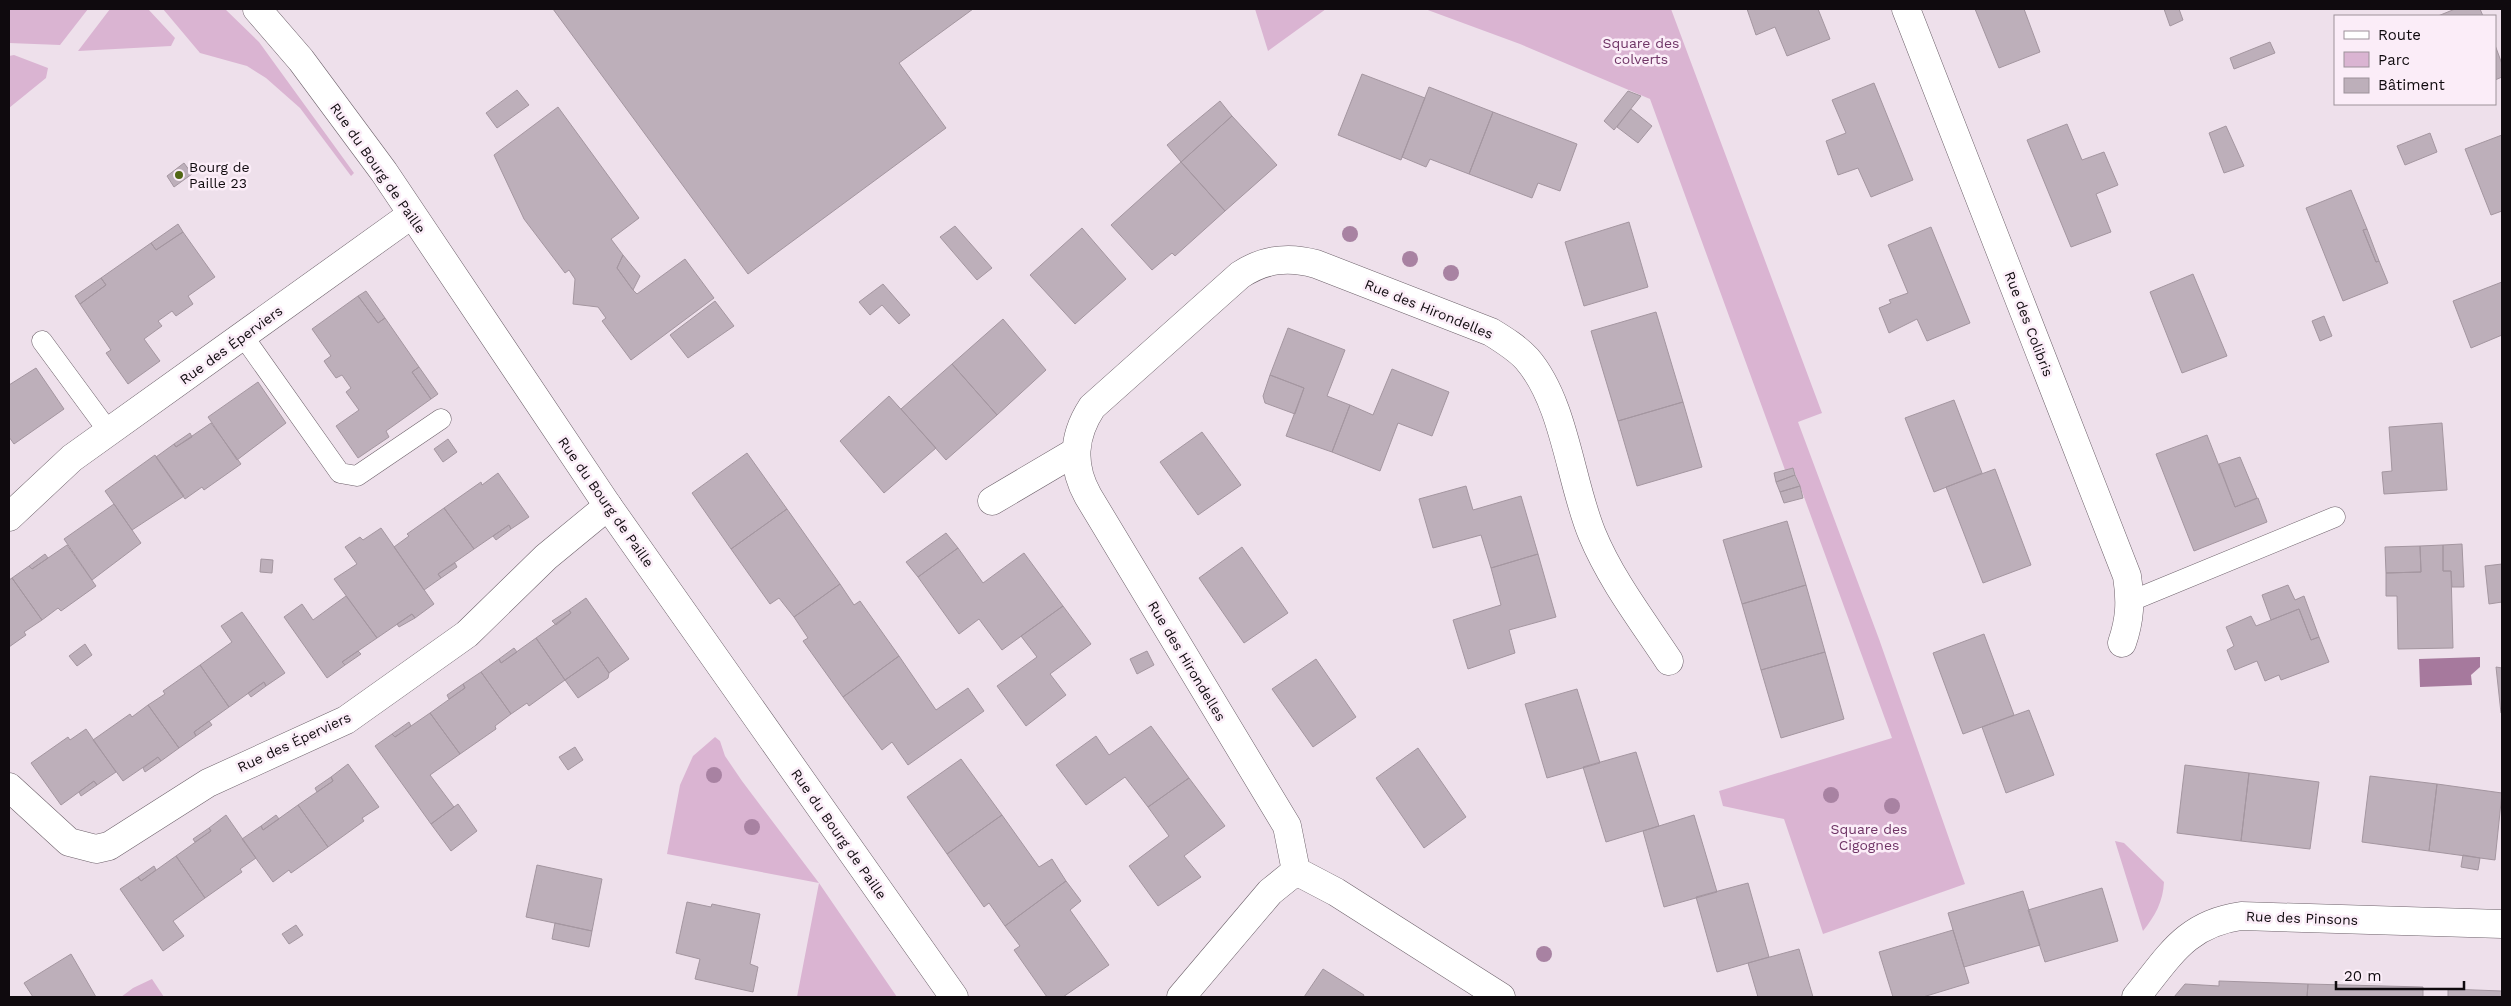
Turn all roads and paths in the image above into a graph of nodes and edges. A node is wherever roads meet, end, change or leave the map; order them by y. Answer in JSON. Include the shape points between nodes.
{"nodes":[{"id":1,"x":258,"y":9,"type":"edge"},
{"id":2,"x":1906,"y":9,"type":"edge"},
{"id":3,"x":411,"y":215,"type":"junction"},
{"id":4,"x":243,"y":336,"type":"junction"},
{"id":5,"x":42,"y":341,"type":"dead end"},
{"id":6,"x":441,"y":419,"type":"dead end"},
{"id":7,"x":109,"y":432,"type":"junction"},
{"id":8,"x":1075,"y":452,"type":"junction"},
{"id":9,"x":992,"y":501,"type":"dead end"},
{"id":10,"x":608,"y":506,"type":"junction"},
{"id":11,"x":9,"y":517,"type":"edge"},
{"id":12,"x":2335,"y":517,"type":"dead end"},
{"id":13,"x":2131,"y":601,"type":"junction"},
{"id":14,"x":2122,"y":643,"type":"dead end"},
{"id":15,"x":1669,"y":661,"type":"dead end"},
{"id":16,"x":9,"y":787,"type":"edge"},
{"id":17,"x":1296,"y":871,"type":"junction"},
{"id":18,"x":2502,"y":924,"type":"edge"},
{"id":19,"x":954,"y":997,"type":"edge"},
{"id":20,"x":1181,"y":997,"type":"edge"},
{"id":21,"x":1501,"y":997,"type":"edge"},
{"id":22,"x":2136,"y":997,"type":"edge"}],
"edges":[{"from":1,"to":3,"type":"street","name":"Rue du Bourg de Paille","via":[[302,60],[384,172]]},
{"from":2,"to":13,"type":"street","name":"Rue des Colibris","via":[[2127,576]]},
{"from":3,"to":4,"type":"street","name":"Rue des Éperviers"},
{"from":3,"to":10,"type":"street","name":"Rue du Bourg de Paille"},
{"from":4,"to":6,"type":"lane","via":[[340,473],[357,476]]},
{"from":4,"to":7,"type":"street","name":"Rue des Éperviers"},
{"from":5,"to":7,"type":"lane"},
{"from":7,"to":11,"type":"street","name":"Rue des Éperviers","via":[[72,458]]},
{"from":8,"to":9,"type":"street"},
{"from":8,"to":15,"type":"street","name":"Rue des Hirondelles","via":[[1077,436],[1092,406],[1240,275],[1253,266],[1283,259],[1300,259],[1316,264],[1491,332],[1527,359],[1542,379],[1552,402],[1602,556]]},
{"from":8,"to":17,"type":"street","name":"Rue des Hirondelles","via":[[1076,468],[1088,496],[1287,826]]},
{"from":10,"to":16,"type":"street","name":"Rue des Éperviers","via":[[546,557],[467,634],[346,720],[208,783],[109,846],[96,849],[68,842]]},
{"from":10,"to":19,"type":"street","name":"Rue du Bourg de Paille"},
{"from":12,"to":13,"type":"lane"},
{"from":13,"to":14,"type":"street","name":"Rue des Colibris"},
{"from":17,"to":20,"type":"street","via":[[1270,892]]},
{"from":17,"to":21,"type":"street","via":[[1336,892]]},
{"from":18,"to":22,"type":"street","name":"Rue des Pinsons","via":[[2224,918],[2192,932]]}]}
